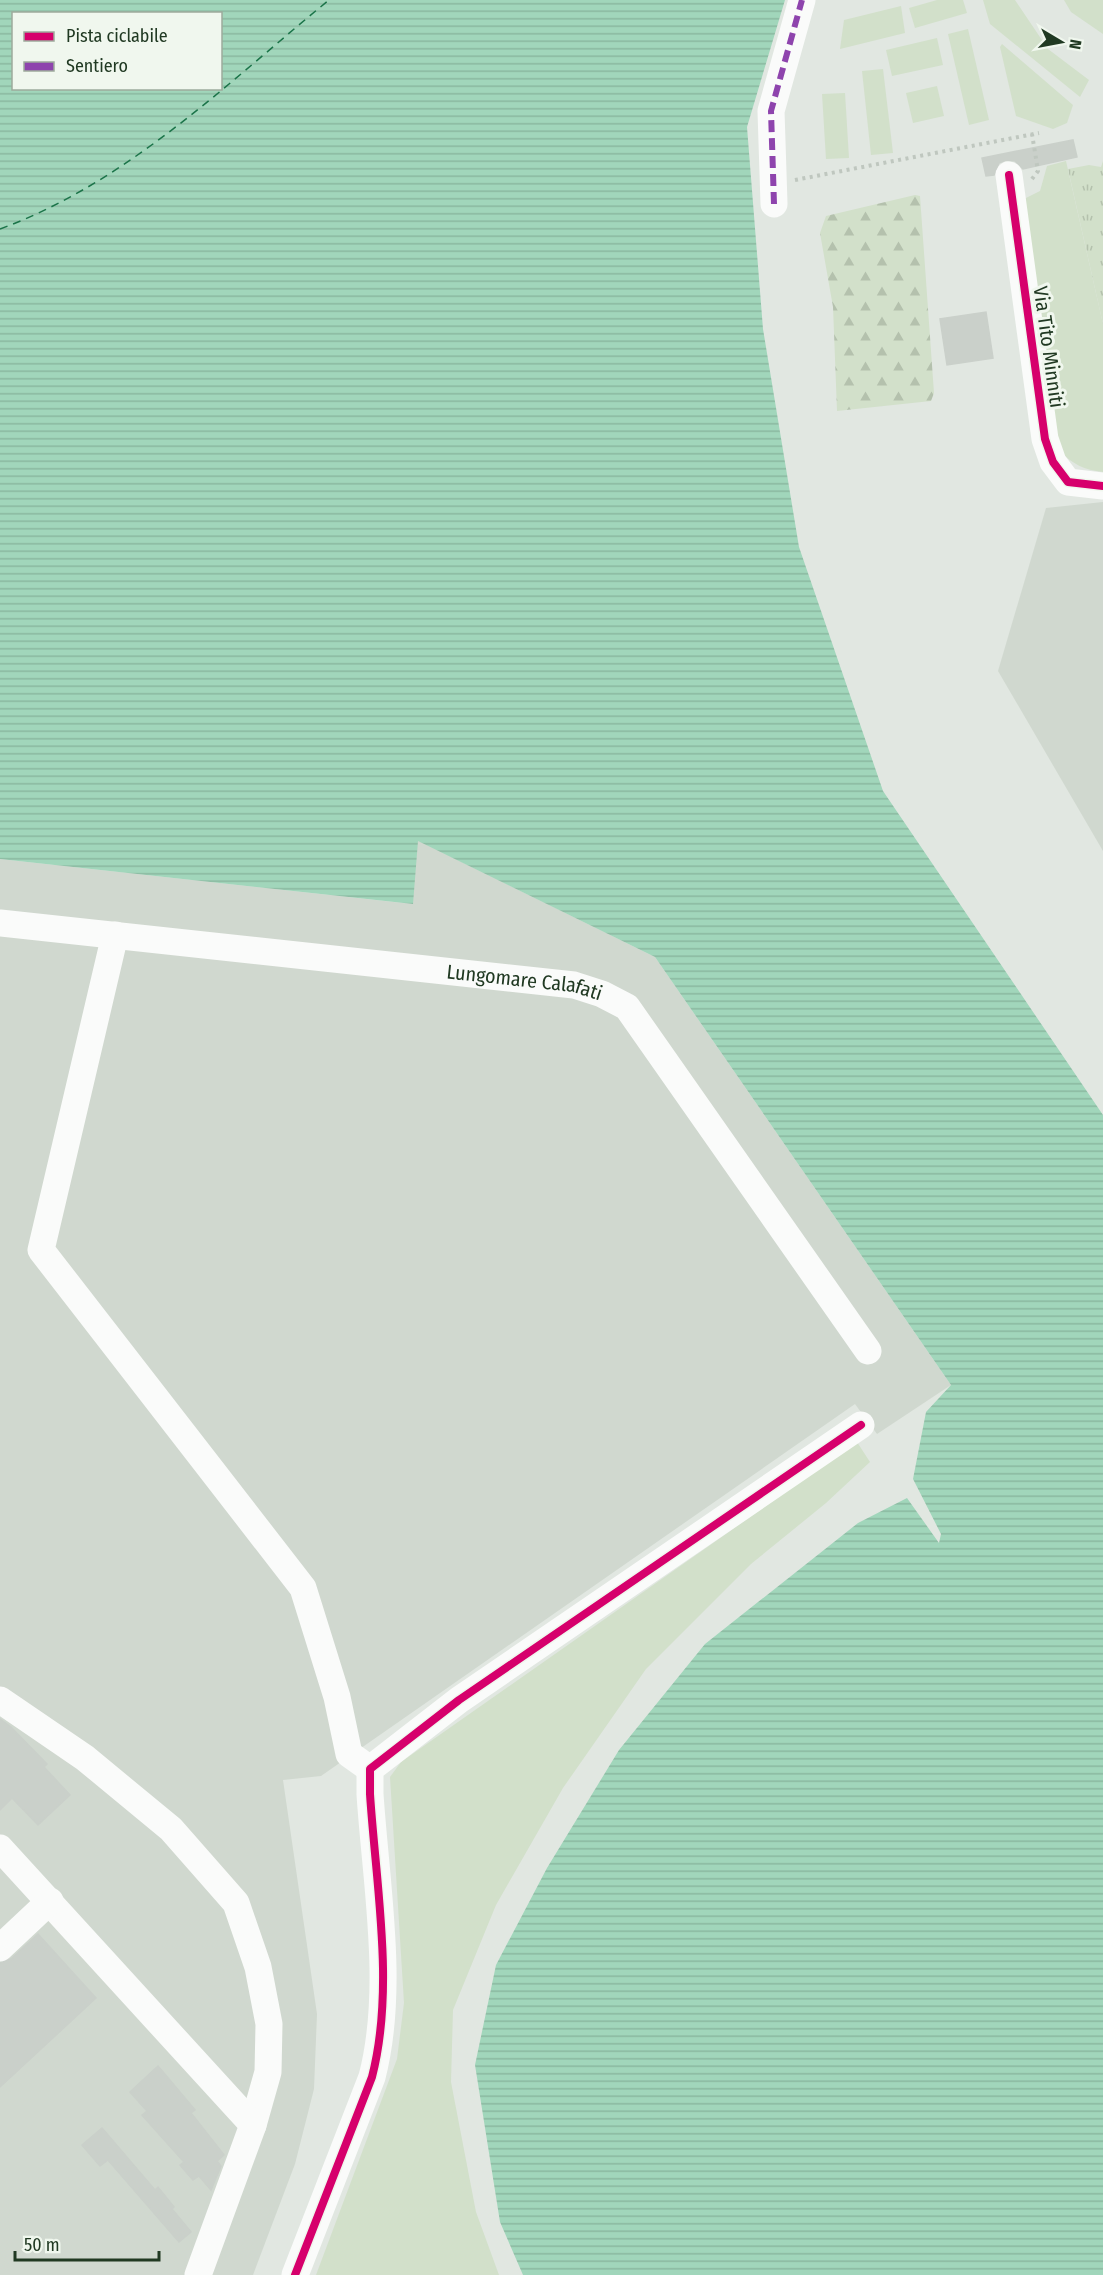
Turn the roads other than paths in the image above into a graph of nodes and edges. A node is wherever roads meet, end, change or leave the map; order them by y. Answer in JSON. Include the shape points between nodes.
{"nodes":[{"id":1,"x":802,"y":0,"type":"edge"},
{"id":2,"x":1008,"y":175,"type":"dead end"},
{"id":3,"x":773,"y":194,"type":"road end"},
{"id":4,"x":1103,"y":486,"type":"edge"},
{"id":5,"x":0,"y":923,"type":"edge"},
{"id":6,"x":115,"y":935,"type":"junction"},
{"id":7,"x":868,"y":1350,"type":"dead end"},
{"id":8,"x":861,"y":1425,"type":"dead end"},
{"id":9,"x":0,"y":1700,"type":"edge"},
{"id":10,"x":370,"y":1769,"type":"junction"},
{"id":11,"x":0,"y":1848,"type":"edge"},
{"id":12,"x":50,"y":1901,"type":"junction"},
{"id":13,"x":0,"y":1948,"type":"edge"},
{"id":14,"x":253,"y":2125,"type":"junction"},
{"id":15,"x":198,"y":2275,"type":"edge"},
{"id":16,"x":296,"y":2275,"type":"edge"}],
"edges":[{"from":1,"to":3,"type":"street","via":[[771,111]]},
{"from":2,"to":4,"type":"street","name":"Via Tito Minniti","via":[[1045,439],[1053,462],[1068,482]]},
{"from":5,"to":6,"type":"street","name":"Lungomare Calafati"},
{"from":6,"to":7,"type":"street","name":"Lungomare Calafati","via":[[573,985],[627,1007]]},
{"from":6,"to":10,"type":"street","via":[[41,1250],[303,1588],[337,1697],[349,1754]]},
{"from":8,"to":10,"type":"street","via":[[459,1700]]},
{"from":9,"to":14,"type":"street","via":[[85,1758],[171,1829],[236,1903],[258,1967],[269,2024],[268,2072]]},
{"from":10,"to":16,"type":"street","via":[[382,1970],[380,2045],[372,2077]]},
{"from":11,"to":12,"type":"street"},
{"from":12,"to":13,"type":"street"},
{"from":12,"to":14,"type":"street"},
{"from":14,"to":15,"type":"street"}]}
